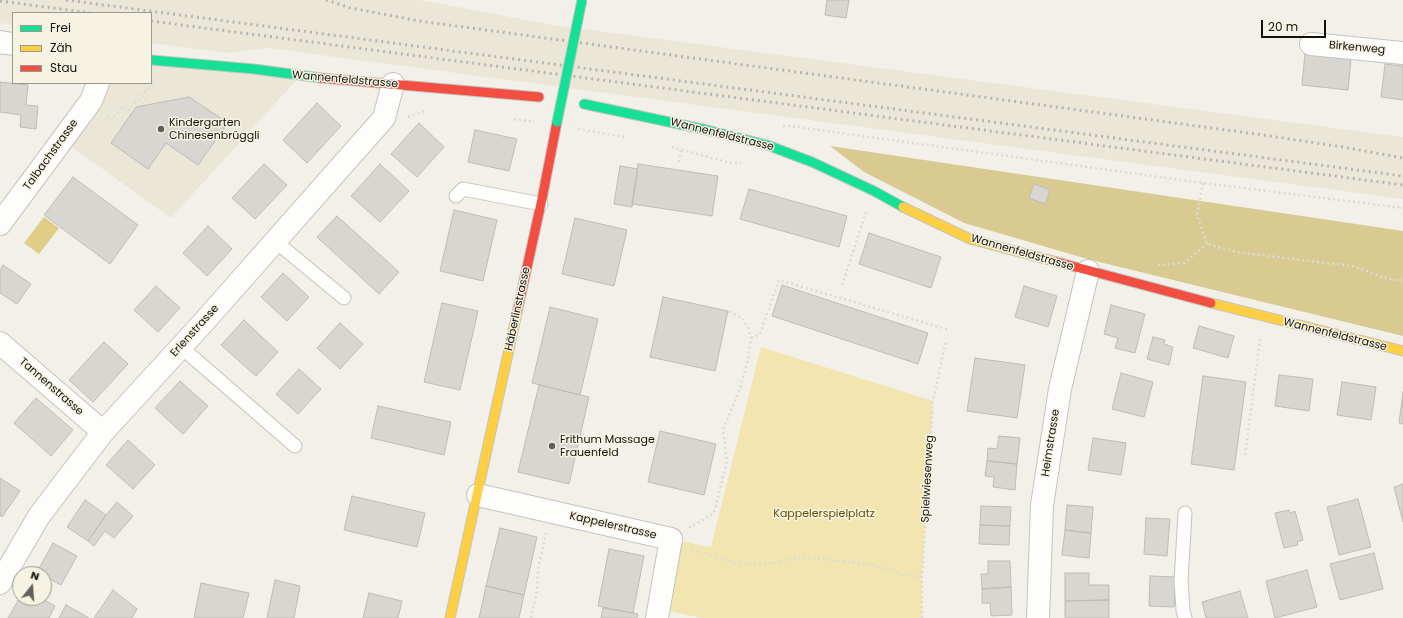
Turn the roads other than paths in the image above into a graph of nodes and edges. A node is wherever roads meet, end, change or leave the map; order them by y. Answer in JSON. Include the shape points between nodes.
{"nodes":[{"id":1,"x":582,"y":0,"type":"edge"},
{"id":2,"x":0,"y":42,"type":"edge"},
{"id":3,"x":12,"y":44,"type":"edge"},
{"id":4,"x":1311,"y":44,"type":"dead end"},
{"id":5,"x":1403,"y":53,"type":"edge"},
{"id":6,"x":152,"y":60,"type":"edge"},
{"id":7,"x":98,"y":84,"type":"edge"},
{"id":8,"x":393,"y":84,"type":"junction"},
{"id":9,"x":539,"y":97,"type":"dead end"},
{"id":10,"x":584,"y":104,"type":"dead end"},
{"id":11,"x":456,"y":196,"type":"dead end"},
{"id":12,"x":541,"y":204,"type":"junction"},
{"id":13,"x":0,"y":224,"type":"edge"},
{"id":14,"x":276,"y":240,"type":"junction"},
{"id":15,"x":1088,"y":271,"type":"junction"},
{"id":16,"x":344,"y":298,"type":"dead end"},
{"id":17,"x":0,"y":343,"type":"edge"},
{"id":18,"x":181,"y":347,"type":"junction"},
{"id":19,"x":1403,"y":352,"type":"edge"},
{"id":20,"x":102,"y":432,"type":"junction"},
{"id":21,"x":295,"y":446,"type":"dead end"},
{"id":22,"x":478,"y":494,"type":"junction"},
{"id":23,"x":1185,"y":513,"type":"dead end"},
{"id":24,"x":0,"y":583,"type":"edge"},
{"id":25,"x":450,"y":618,"type":"edge"},
{"id":26,"x":657,"y":618,"type":"edge"},
{"id":27,"x":1038,"y":618,"type":"edge"},
{"id":28,"x":1185,"y":618,"type":"edge"}],
"edges":[{"from":1,"to":12,"type":"street","name":"Häberlinstrasse","bridge":true},
{"from":2,"to":3,"type":"street"},
{"from":4,"to":5,"type":"street","name":"Birkenweg"},
{"from":6,"to":8,"type":"street","name":"Wannenfeldstrasse","via":[[254,68],[300,76]]},
{"from":7,"to":13,"type":"street","name":"Talbachstrasse","via":[[91,101]]},
{"from":8,"to":9,"type":"street","name":"Wannenfeldstrasse"},
{"from":8,"to":14,"type":"street","name":"Erlenstrasse","via":[[384,118]]},
{"from":10,"to":15,"type":"street","name":"Wannenfeldstrasse","via":[[707,130],[768,146],[812,162],[970,239]]},
{"from":11,"to":12,"type":"lane","via":[[463,189]]},
{"from":12,"to":22,"type":"street","name":"Häberlinstrasse"},
{"from":14,"to":16,"type":"lane"},
{"from":14,"to":18,"type":"street","name":"Erlenstrasse"},
{"from":15,"to":19,"type":"street","name":"Wannenfeldstrasse","via":[[1247,314]]},
{"from":15,"to":27,"type":"street","name":"Heimstrasse","via":[[1060,389],[1042,505]]},
{"from":17,"to":20,"type":"street","name":"Tannenstrasse"},
{"from":18,"to":20,"type":"street","name":"Erlenstrasse"},
{"from":18,"to":21,"type":"lane"},
{"from":20,"to":24,"type":"street","name":"Erlenstrasse","via":[[39,516]]},
{"from":22,"to":25,"type":"street","name":"Häberlinstrasse"},
{"from":22,"to":26,"type":"street","name":"Kappelerstrasse","via":[[671,539]]},
{"from":23,"to":28,"type":"lane","via":[[1181,581]]}]}
